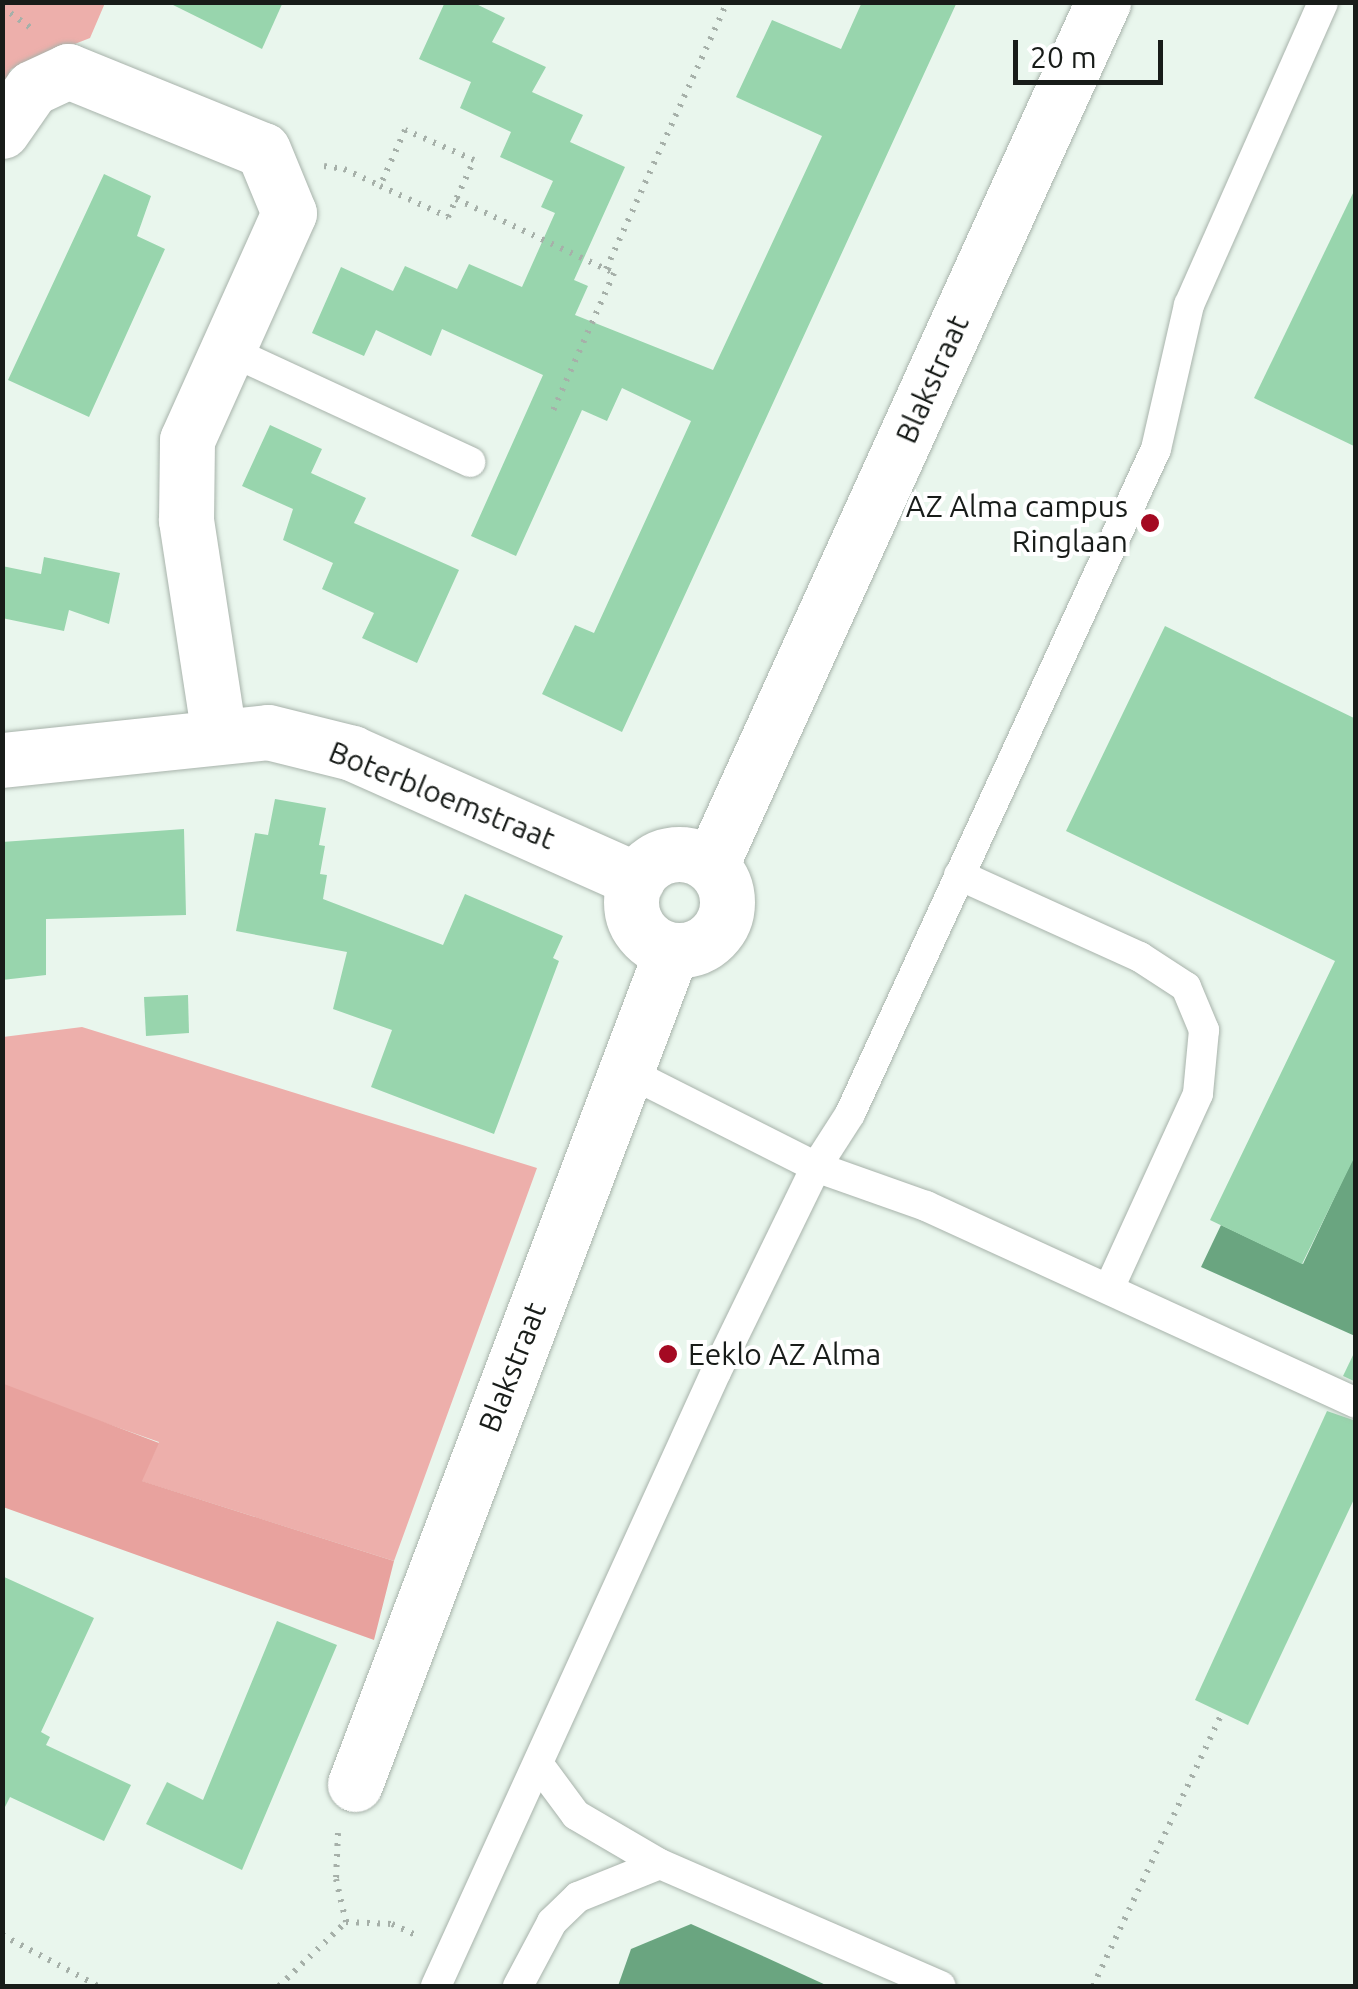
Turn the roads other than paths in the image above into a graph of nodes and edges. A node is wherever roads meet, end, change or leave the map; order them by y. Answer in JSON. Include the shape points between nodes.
{"nodes":[{"id":1,"x":1323,"y":2,"type":"edge"},
{"id":2,"x":1090,"y":12,"type":"edge"},
{"id":3,"x":2,"y":131,"type":"edge"},
{"id":4,"x":228,"y":350,"type":"junction"},
{"id":5,"x":470,"y":462,"type":"dead end"},
{"id":6,"x":219,"y":735,"type":"junction"},
{"id":7,"x":2,"y":760,"type":"edge"},
{"id":8,"x":711,"y":864,"type":"junction"},
{"id":9,"x":959,"y":875,"type":"junction"},
{"id":10,"x":637,"y":880,"type":"junction"},
{"id":11,"x":672,"y":950,"type":"junction"},
{"id":12,"x":624,"y":1070,"type":"junction"},
{"id":13,"x":816,"y":1166,"type":"junction"},
{"id":14,"x":1109,"y":1288,"type":"junction"},
{"id":15,"x":1356,"y":1403,"type":"edge"},
{"id":16,"x":538,"y":1766,"type":"junction"},
{"id":17,"x":355,"y":1784,"type":"road end"},
{"id":18,"x":660,"y":1864,"type":"junction"},
{"id":19,"x":436,"y":1986,"type":"edge"},
{"id":20,"x":518,"y":1986,"type":"edge"},
{"id":21,"x":941,"y":1986,"type":"edge"}],
"edges":[{"from":1,"to":9,"type":"lane","via":[[1189,305],[1156,449]]},
{"from":2,"to":8,"type":"street","name":"Blakstraat"},
{"from":3,"to":4,"type":"street","via":[[32,88],[68,71],[263,150],[289,213]]},
{"from":4,"to":5,"type":"lane"},
{"from":4,"to":6,"type":"street","via":[[187,440],[186,520]]},
{"from":6,"to":7,"type":"street","name":"Boterbloemstraat"},
{"from":6,"to":10,"type":"street","name":"Boterbloemstraat","via":[[268,732],[352,752]]},
{"from":8,"to":10,"type":"street","via":[[677,853],[660,857]]},
{"from":8,"to":11,"type":"street","via":[[726,889],[724,922],[704,944]]},
{"from":9,"to":13,"type":"lane","via":[[850,1114]]},
{"from":9,"to":14,"type":"lane","via":[[1140,957],[1186,988],[1204,1030],[1198,1094]]},
{"from":10,"to":11,"type":"street","via":[[631,909],[636,925],[648,940]]},
{"from":11,"to":12,"type":"street","name":"Blakstraat"},
{"from":12,"to":13,"type":"lane"},
{"from":12,"to":17,"type":"street","name":"Blakstraat"},
{"from":13,"to":14,"type":"lane","via":[[926,1206]]},
{"from":13,"to":16,"type":"lane"},
{"from":14,"to":15,"type":"lane"},
{"from":16,"to":18,"type":"lane","via":[[576,1815]]},
{"from":16,"to":19,"type":"lane"},
{"from":18,"to":20,"type":"lane","via":[[578,1897],[552,1922]]},
{"from":18,"to":21,"type":"lane"}]}
